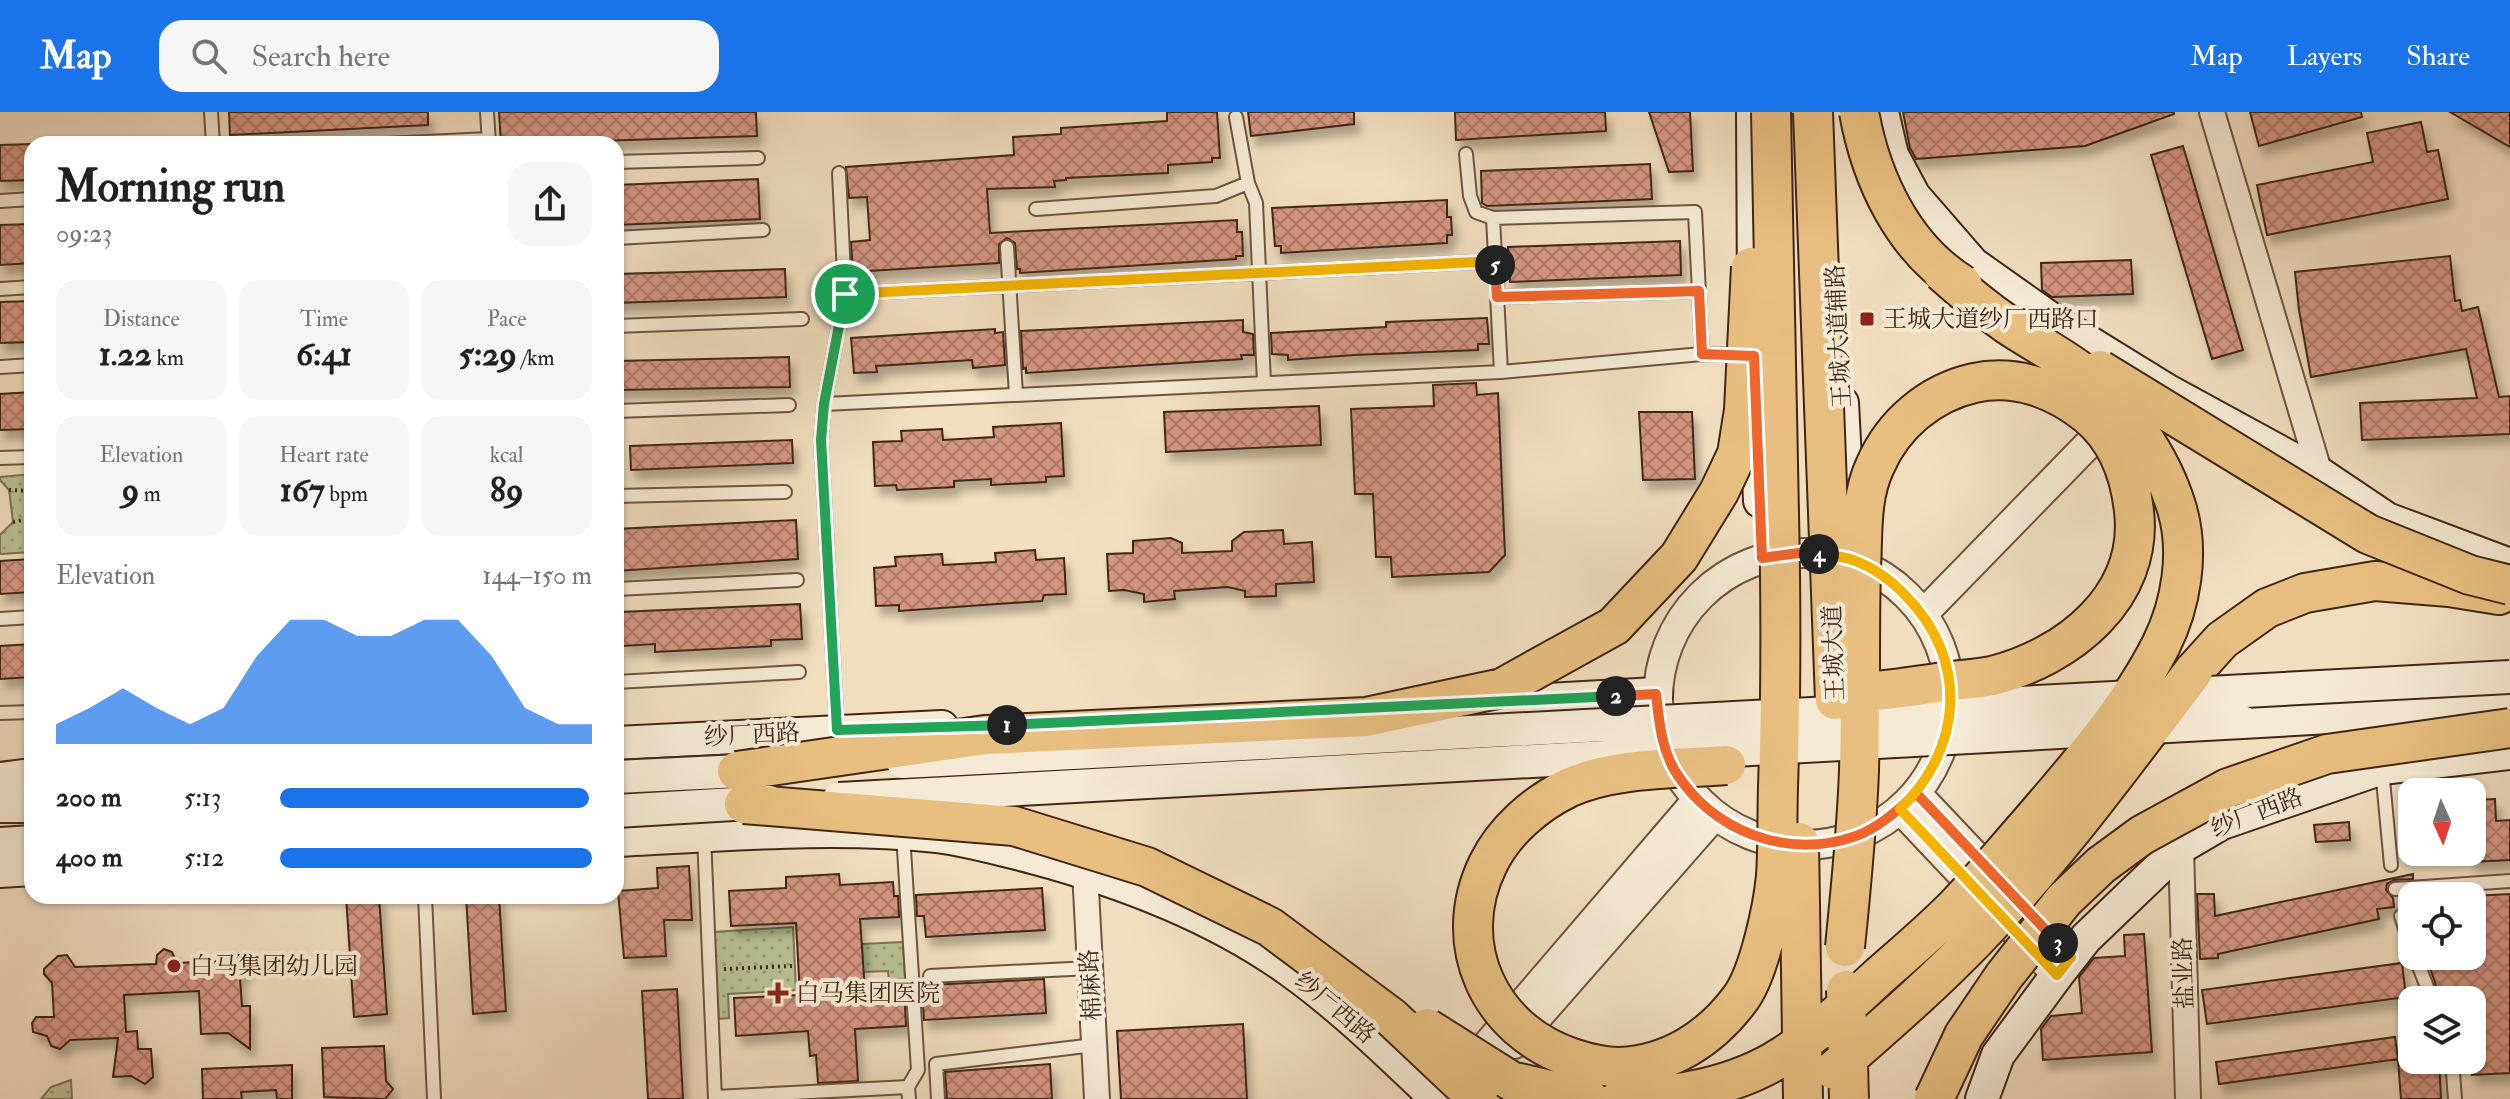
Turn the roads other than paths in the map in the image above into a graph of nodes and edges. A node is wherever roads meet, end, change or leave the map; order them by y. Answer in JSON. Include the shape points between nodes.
{"nodes":[{"id":1,"x":211,"y":112,"type":"edge"},
{"id":2,"x":487,"y":112,"type":"edge"},
{"id":3,"x":1753,"y":112,"type":"edge"},
{"id":4,"x":1759,"y":112,"type":"edge"},
{"id":5,"x":1773,"y":112,"type":"edge"},
{"id":6,"x":1813,"y":112,"type":"edge"},
{"id":7,"x":1827,"y":112,"type":"edge"},
{"id":8,"x":1859,"y":112,"type":"edge"},
{"id":9,"x":1882,"y":112,"type":"edge"},
{"id":10,"x":2212,"y":112,"type":"edge"},
{"id":11,"x":1236,"y":117,"type":"dead end"},
{"id":12,"x":212,"y":136,"type":"edge"},
{"id":13,"x":489,"y":136,"type":"edge"},
{"id":14,"x":1466,"y":154,"type":"dead end"},
{"id":15,"x":758,"y":158,"type":"dead end"},
{"id":16,"x":624,"y":162,"type":"edge"},
{"id":17,"x":839,"y":173,"type":"dead end"},
{"id":18,"x":1248,"y":183,"type":"junction"},
{"id":19,"x":24,"y":200,"type":"edge"},
{"id":20,"x":0,"y":201,"type":"edge"},
{"id":21,"x":1036,"y":209,"type":"dead end"},
{"id":22,"x":1493,"y":218,"type":"junction"},
{"id":23,"x":763,"y":230,"type":"dead end"},
{"id":24,"x":624,"y":238,"type":"edge"},
{"id":25,"x":1007,"y":247,"type":"dead end"},
{"id":26,"x":1495,"y":261,"type":"junction"},
{"id":27,"x":1942,"y":272,"type":"junction"},
{"id":28,"x":1258,"y":273,"type":"junction"},
{"id":29,"x":1009,"y":286,"type":"junction"},
{"id":30,"x":24,"y":288,"type":"edge"},
{"id":31,"x":0,"y":289,"type":"edge"},
{"id":32,"x":1699,"y":291,"type":"junction"},
{"id":33,"x":845,"y":294,"type":"junction"},
{"id":34,"x":1497,"y":297,"type":"junction"},
{"id":35,"x":802,"y":319,"type":"dead end"},
{"id":36,"x":624,"y":326,"type":"edge"},
{"id":37,"x":1702,"y":354,"type":"junction"},
{"id":38,"x":1754,"y":356,"type":"junction"},
{"id":39,"x":24,"y":366,"type":"edge"},
{"id":40,"x":0,"y":367,"type":"edge"},
{"id":41,"x":1501,"y":372,"type":"junction"},
{"id":42,"x":2151,"y":381,"type":"junction"},
{"id":43,"x":1264,"y":383,"type":"junction"},
{"id":44,"x":1016,"y":395,"type":"junction"},
{"id":45,"x":824,"y":404,"type":"junction"},
{"id":46,"x":789,"y":405,"type":"dead end"},
{"id":47,"x":624,"y":411,"type":"edge"},
{"id":48,"x":24,"y":457,"type":"edge"},
{"id":49,"x":0,"y":458,"type":"edge"},
{"id":50,"x":2320,"y":474,"type":"junction"},
{"id":51,"x":785,"y":492,"type":"dead end"},
{"id":52,"x":624,"y":496,"type":"edge"},
{"id":53,"x":1762,"y":558,"type":"junction"},
{"id":54,"x":1851,"y":559,"type":"junction"},
{"id":55,"x":2510,"y":565,"type":"edge"},
{"id":56,"x":797,"y":580,"type":"dead end"},
{"id":57,"x":2510,"y":585,"type":"edge"},
{"id":58,"x":624,"y":589,"type":"edge"},
{"id":59,"x":2510,"y":597,"type":"edge"},
{"id":60,"x":1924,"y":613,"type":"junction"},
{"id":61,"x":24,"y":618,"type":"edge"},
{"id":62,"x":0,"y":619,"type":"edge"},
{"id":63,"x":799,"y":672,"type":"dead end"},
{"id":64,"x":2510,"y":677,"type":"edge"},
{"id":65,"x":624,"y":682,"type":"edge"},
{"id":66,"x":1864,"y":692,"type":"joint"},
{"id":67,"x":1656,"y":694,"type":"junction"},
{"id":68,"x":2510,"y":707,"type":"edge"},
{"id":69,"x":24,"y":712,"type":"edge"},
{"id":70,"x":0,"y":713,"type":"edge"},
{"id":71,"x":2510,"y":728,"type":"edge"},
{"id":72,"x":837,"y":730,"type":"junction"},
{"id":73,"x":2056,"y":732,"type":"junction"},
{"id":74,"x":1446,"y":733,"type":"junction"},
{"id":75,"x":624,"y":743,"type":"edge"},
{"id":76,"x":2510,"y":753,"type":"edge"},
{"id":77,"x":1726,"y":765,"type":"joint"},
{"id":78,"x":2382,"y":768,"type":"junction"},
{"id":79,"x":24,"y":776,"type":"edge"},
{"id":80,"x":624,"y":778,"type":"edge"},
{"id":81,"x":0,"y":779,"type":"edge"},
{"id":82,"x":741,"y":787,"type":"junction"},
{"id":83,"x":1908,"y":801,"type":"junction"},
{"id":84,"x":0,"y":806,"type":"edge"},
{"id":85,"x":24,"y":806,"type":"edge"},
{"id":86,"x":1706,"y":808,"type":"junction"},
{"id":87,"x":624,"y":809,"type":"edge"},
{"id":88,"x":903,"y":834,"type":"junction"},
{"id":89,"x":704,"y":836,"type":"junction"},
{"id":90,"x":624,"y":840,"type":"edge"},
{"id":91,"x":24,"y":842,"type":"edge"},
{"id":92,"x":0,"y":844,"type":"edge"},
{"id":93,"x":2181,"y":847,"type":"junction"},
{"id":94,"x":2391,"y":865,"type":"dead end"},
{"id":95,"x":24,"y":870,"type":"edge"},
{"id":96,"x":0,"y":871,"type":"edge"},
{"id":97,"x":1085,"y":871,"type":"junction"},
{"id":98,"x":2510,"y":881,"type":"edge"},
{"id":99,"x":2395,"y":889,"type":"dead end"},
{"id":100,"x":425,"y":904,"type":"edge"},
{"id":101,"x":1270,"y":927,"type":"junction"},
{"id":102,"x":1845,"y":947,"type":"junction"},
{"id":103,"x":2064,"y":966,"type":"junction"},
{"id":104,"x":1090,"y":968,"type":"junction"},
{"id":105,"x":930,"y":976,"type":"dead end"},
{"id":106,"x":1094,"y":1045,"type":"junction"},
{"id":107,"x":2453,"y":1074,"type":"edge"},
{"id":108,"x":909,"y":1093,"type":"edge"},
{"id":109,"x":715,"y":1098,"type":"edge"},
{"id":110,"x":434,"y":1099,"type":"edge"},
{"id":111,"x":938,"y":1099,"type":"edge"},
{"id":112,"x":1097,"y":1099,"type":"edge"},
{"id":113,"x":1439,"y":1099,"type":"edge"},
{"id":114,"x":1466,"y":1099,"type":"edge"},
{"id":115,"x":1478,"y":1099,"type":"edge"},
{"id":116,"x":1589,"y":1099,"type":"edge"},
{"id":117,"x":1620,"y":1099,"type":"edge"},
{"id":118,"x":1803,"y":1099,"type":"edge"},
{"id":119,"x":1849,"y":1099,"type":"edge"},
{"id":120,"x":1934,"y":1099,"type":"edge"},
{"id":121,"x":1982,"y":1099,"type":"edge"},
{"id":122,"x":2188,"y":1099,"type":"edge"},
{"id":123,"x":2455,"y":1099,"type":"edge"}],
"edges":[{"from":1,"to":12,"type":"lane"},
{"from":2,"to":13,"type":"lane"},
{"from":3,"to":38,"type":"main road"},
{"from":4,"to":82,"type":"highway","bridge":true,"via":[[1744,410],[1737,454],[1679,557],[1614,626],[1502,688],[1366,717],[985,735]]},
{"from":5,"to":77,"type":"highway","bridge":true,"via":[[1782,664],[1776,879],[1768,923],[1744,995],[1715,1028],[1656,1061],[1620,1067],[1591,1064],[1554,1052],[1515,1025],[1485,985],[1473,938],[1479,884],[1497,847],[1532,810],[1603,776]]},
{"from":5,"to":118,"type":"highway","name":"王城大道","bridge":true,"via":[[1798,733]]},
{"from":6,"to":102,"type":"highway","name":"王城大道","bridge":true},
{"from":7,"to":54,"type":"main road","name":"王城大道辅路"},
{"from":8,"to":27,"type":"highway","bridge":true,"via":[[1869,159],[1883,190],[1906,229]]},
{"from":9,"to":42,"type":"main road","via":[[1892,155],[1914,196],[1973,264]]},
{"from":10,"to":50,"type":"street"},
{"from":11,"to":18,"type":"lane"},
{"from":14,"to":22,"type":"lane","via":[[1476,212]]},
{"from":15,"to":16,"type":"lane"},
{"from":17,"to":33,"type":"lane"},
{"from":18,"to":21,"type":"lane","via":[[1216,196]]},
{"from":18,"to":28,"type":"lane","via":[[1256,203]]},
{"from":19,"to":20,"type":"lane"},
{"from":22,"to":26,"type":"lane"},
{"from":22,"to":32,"type":"lane","via":[[1695,212]]},
{"from":23,"to":24,"type":"lane"},
{"from":25,"to":29,"type":"lane"},
{"from":26,"to":28,"type":"lane"},
{"from":26,"to":34,"type":"lane"},
{"from":27,"to":57,"type":"highway","bridge":true,"via":[[2368,534],[2470,575]]},
{"from":27,"to":117,"type":"highway","bridge":true,"via":[[2082,372],[2114,402],[2165,475],[2178,511],[2183,549],[2180,595],[2162,644],[2078,767],[1957,905],[1832,1019],[1782,1057],[1734,1080],[1665,1097]]},
{"from":28,"to":29,"type":"lane"},
{"from":28,"to":43,"type":"lane"},
{"from":29,"to":33,"type":"lane"},
{"from":29,"to":44,"type":"lane"},
{"from":30,"to":31,"type":"lane"},
{"from":32,"to":34,"type":"lane"},
{"from":32,"to":37,"type":"lane"},
{"from":33,"to":45,"type":"lane"},
{"from":34,"to":41,"type":"lane"},
{"from":35,"to":36,"type":"lane"},
{"from":37,"to":38,"type":"lane"},
{"from":37,"to":41,"type":"lane"},
{"from":38,"to":53,"type":"main road"},
{"from":39,"to":40,"type":"lane"},
{"from":41,"to":43,"type":"lane"},
{"from":42,"to":50,"type":"main road"},
{"from":42,"to":60,"type":"street"},
{"from":43,"to":44,"type":"lane"},
{"from":44,"to":45,"type":"lane"},
{"from":45,"to":72,"type":"lane","via":[[821,440]]},
{"from":46,"to":47,"type":"lane"},
{"from":48,"to":49,"type":"lane"},
{"from":50,"to":55,"type":"main road","via":[[2387,519]]},
{"from":51,"to":52,"type":"lane"},
{"from":53,"to":54,"type":"street","via":[[1806,552]]},
{"from":53,"to":67,"type":"street","via":[[1720,577],[1687,609],[1665,649]]},
{"from":54,"to":60,"type":"street","via":[[1891,581]]},
{"from":56,"to":58,"type":"lane"},
{"from":59,"to":118,"type":"highway","bridge":true,"via":[[2375,581],[2305,593],[2267,608],[2222,640],[2193,672],[2088,811],[1978,938]]},
{"from":60,"to":83,"type":"street","via":[[1942,648],[1950,685],[1949,724],[1937,761]]},
{"from":61,"to":62,"type":"lane"},
{"from":63,"to":65,"type":"lane"},
{"from":64,"to":74,"type":"main road","bridge":true},
{"from":66,"to":74,"type":"main road","bridge":true},
{"from":66,"to":102,"type":"highway","bridge":true,"via":[[1991,676],[2031,663],[2099,617],[2120,588],[2135,524],[2131,486],[2119,453],[2091,418],[2065,397],[2009,380],[1964,386],[1916,411],[1875,466],[1864,495],[1859,772]]},
{"from":67,"to":72,"type":"main road","name":"纱厂西路"},
{"from":67,"to":86,"type":"street","via":[[1660,733],[1674,769]]},
{"from":68,"to":73,"type":"main road","bridge":true},
{"from":69,"to":70,"type":"lane"},
{"from":71,"to":120,"type":"highway","bridge":true,"via":[[2327,754],[2228,788],[2142,835],[2064,900],[2004,976],[1964,1035]]},
{"from":72,"to":75,"type":"main road","name":"纱厂西路"},
{"from":73,"to":77,"type":"main road","bridge":true},
{"from":73,"to":82,"type":"main road","bridge":true},
{"from":74,"to":82,"type":"main road","bridge":true},
{"from":76,"to":78,"type":"main road","name":"纱厂西路"},
{"from":78,"to":93,"type":"main road","name":"纱厂西路","via":[[2222,823]]},
{"from":78,"to":94,"type":"lane"},
{"from":79,"to":81,"type":"main road"},
{"from":80,"to":82,"type":"main road","bridge":true},
{"from":82,"to":87,"type":"main road","bridge":true},
{"from":82,"to":101,"type":"highway","bridge":true,"via":[[1014,826],[1147,867]]},
{"from":83,"to":86,"type":"street","via":[[1857,835],[1808,845],[1758,839]]},
{"from":83,"to":103,"type":"street"},
{"from":84,"to":85,"type":"main road"},
{"from":86,"to":113,"type":"street"},
{"from":86,"to":114,"type":"street"},
{"from":88,"to":89,"type":"main road","name":"纱厂西路","via":[[808,830]]},
{"from":88,"to":97,"type":"main road","name":"纱厂西路","via":[[1003,849]]},
{"from":88,"to":108,"type":"lane","via":[[918,1070]]},
{"from":89,"to":90,"type":"main road","name":"纱厂西路"},
{"from":89,"to":109,"type":"lane"},
{"from":91,"to":92,"type":"main road"},
{"from":93,"to":103,"type":"main road","name":"纱厂西路"},
{"from":93,"to":122,"type":"street","name":"盐业路"},
{"from":95,"to":96,"type":"main road"},
{"from":97,"to":104,"type":"street","name":"棉麻路"},
{"from":97,"to":113,"type":"main road","name":"纱厂西路","via":[[1159,900],[1248,943],[1290,970]]},
{"from":98,"to":99,"type":"lane"},
{"from":100,"to":110,"type":"lane"},
{"from":101,"to":115,"type":"highway","bridge":true,"via":[[1391,1017]]},
{"from":101,"to":116,"type":"highway","bridge":true,"via":[[1511,1081]]},
{"from":102,"to":119,"type":"highway","name":"王城大道","bridge":true},
{"from":103,"to":121,"type":"main road","via":[[1998,1055]]},
{"from":104,"to":105,"type":"lane"},
{"from":104,"to":106,"type":"street","name":"棉麻路"},
{"from":106,"to":111,"type":"lane","via":[[936,1064]]},
{"from":106,"to":112,"type":"street","name":"棉麻路"},
{"from":107,"to":123,"type":"lane"},
{"from":108,"to":109,"type":"lane"}]}
